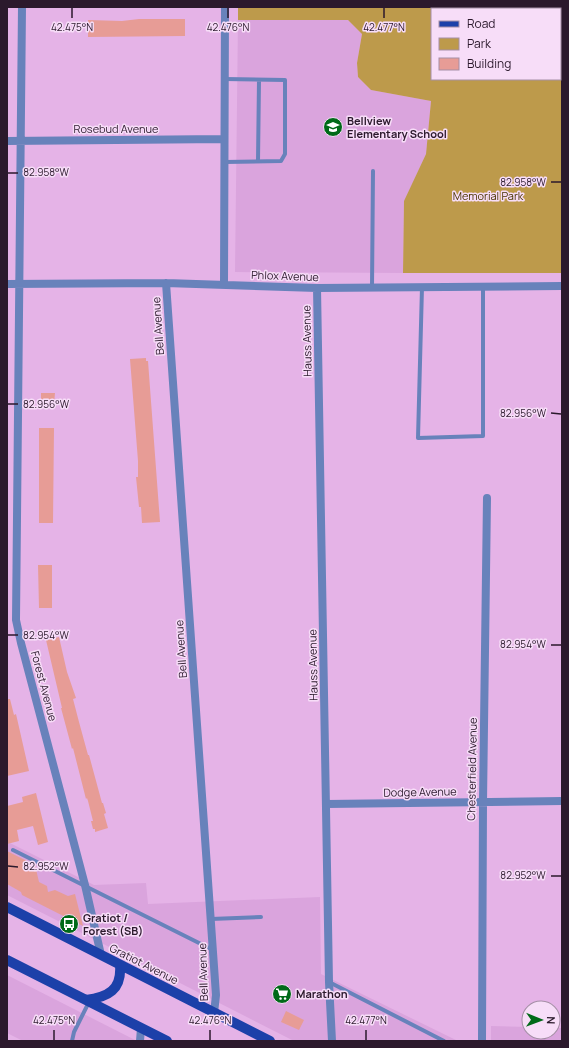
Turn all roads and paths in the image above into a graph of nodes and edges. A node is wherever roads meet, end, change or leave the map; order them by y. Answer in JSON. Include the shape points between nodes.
{"nodes":[{"id":1,"x":22,"y":7,"type":"edge"},
{"id":2,"x":224,"y":7,"type":"edge"},
{"id":3,"x":225,"y":79,"type":"junction"},
{"id":4,"x":259,"y":80,"type":"junction"},
{"id":5,"x":224,"y":139,"type":"junction"},
{"id":6,"x":21,"y":140,"type":"junction"},
{"id":7,"x":7,"y":141,"type":"edge"},
{"id":8,"x":258,"y":161,"type":"junction"},
{"id":9,"x":224,"y":162,"type":"junction"},
{"id":10,"x":373,"y":171,"type":"dead end"},
{"id":11,"x":166,"y":283,"type":"junction"},
{"id":12,"x":7,"y":284,"type":"edge"},
{"id":13,"x":20,"y":284,"type":"junction"},
{"id":14,"x":224,"y":285,"type":"junction"},
{"id":15,"x":562,"y":286,"type":"edge"},
{"id":16,"x":422,"y":287,"type":"junction"},
{"id":17,"x":483,"y":287,"type":"junction"},
{"id":18,"x":317,"y":288,"type":"junction"},
{"id":19,"x":372,"y":288,"type":"junction"},
{"id":20,"x":487,"y":498,"type":"dead end"},
{"id":21,"x":562,"y":801,"type":"edge"},
{"id":22,"x":483,"y":802,"type":"junction"},
{"id":23,"x":327,"y":804,"type":"junction"},
{"id":24,"x":13,"y":850,"type":"dead end"},
{"id":25,"x":84,"y":885,"type":"junction"},
{"id":26,"x":7,"y":908,"type":"edge"},
{"id":27,"x":261,"y":917,"type":"dead end"},
{"id":28,"x":211,"y":919,"type":"junction"},
{"id":29,"x":213,"y":950,"type":"junction"},
{"id":30,"x":101,"y":955,"type":"junction"},
{"id":31,"x":7,"y":960,"type":"edge"},
{"id":32,"x":120,"y":965,"type":"junction"},
{"id":33,"x":329,"y":982,"type":"junction"},
{"id":34,"x":88,"y":1001,"type":"junction"},
{"id":35,"x":214,"y":1013,"type":"junction"},
{"id":36,"x":141,"y":1028,"type":"junction"},
{"id":37,"x":72,"y":1041,"type":"edge"},
{"id":38,"x":140,"y":1041,"type":"edge"},
{"id":39,"x":167,"y":1041,"type":"edge"},
{"id":40,"x":270,"y":1041,"type":"edge"},
{"id":41,"x":332,"y":1041,"type":"edge"},
{"id":42,"x":444,"y":1041,"type":"edge"},
{"id":43,"x":482,"y":1041,"type":"edge"}],
"edges":[{"from":1,"to":6,"type":"street","name":"Forest Avenue"},
{"from":2,"to":3,"type":"street"},
{"from":3,"to":4,"type":"lane"},
{"from":3,"to":5,"type":"street"},
{"from":4,"to":8,"type":"lane"},
{"from":4,"to":8,"type":"lane","via":[[285,80],[285,154],[281,161]]},
{"from":5,"to":6,"type":"street","name":"Rosebud Avenue"},
{"from":5,"to":9,"type":"street"},
{"from":6,"to":7,"type":"street","name":"Rosebud Avenue"},
{"from":6,"to":13,"type":"street","name":"Forest Avenue"},
{"from":8,"to":9,"type":"lane"},
{"from":9,"to":14,"type":"street"},
{"from":10,"to":19,"type":"lane"},
{"from":11,"to":13,"type":"street","name":"Phlox Avenue"},
{"from":11,"to":14,"type":"street","name":"Phlox Avenue"},
{"from":11,"to":28,"type":"street","name":"Bell Avenue"},
{"from":12,"to":13,"type":"street","name":"Phlox Avenue"},
{"from":13,"to":25,"type":"street","name":"Forest Avenue","via":[[16,620]]},
{"from":14,"to":18,"type":"street","name":"Phlox Avenue"},
{"from":15,"to":17,"type":"street","name":"Phlox Avenue"},
{"from":16,"to":17,"type":"street","name":"Phlox Avenue"},
{"from":16,"to":17,"type":"lane","via":[[418,438],[483,436]]},
{"from":16,"to":19,"type":"street","name":"Phlox Avenue"},
{"from":18,"to":19,"type":"street","name":"Phlox Avenue"},
{"from":18,"to":23,"type":"street","name":"Hauss Avenue"},
{"from":20,"to":22,"type":"street","name":"Chesterfield Avenue"},
{"from":21,"to":22,"type":"street","name":"Dodge Avenue"},
{"from":22,"to":23,"type":"street","name":"Dodge Avenue"},
{"from":22,"to":43,"type":"street","name":"Chesterfield Avenue"},
{"from":23,"to":33,"type":"street","name":"Hauss Avenue"},
{"from":24,"to":25,"type":"lane"},
{"from":25,"to":29,"type":"lane"},
{"from":25,"to":30,"type":"street","name":"Forest Avenue"},
{"from":26,"to":30,"type":"main road","name":"Gratiot Avenue"},
{"from":27,"to":28,"type":"lane"},
{"from":28,"to":29,"type":"street","name":"Bell Avenue"},
{"from":29,"to":35,"type":"street","name":"Bell Avenue","via":[[216,994]]},
{"from":30,"to":32,"type":"main road","name":"Gratiot Avenue"},
{"from":31,"to":34,"type":"main road"},
{"from":32,"to":34,"type":"main road","via":[[120,978],[114,989],[105,996]]},
{"from":32,"to":35,"type":"main road","name":"Gratiot Avenue"},
{"from":33,"to":41,"type":"street","name":"Hauss Avenue"},
{"from":33,"to":42,"type":"lane"},
{"from":34,"to":36,"type":"main road"},
{"from":34,"to":37,"type":"lane"},
{"from":35,"to":40,"type":"main road","name":"Gratiot Avenue"},
{"from":36,"to":38,"type":"street"},
{"from":36,"to":39,"type":"main road"}]}
